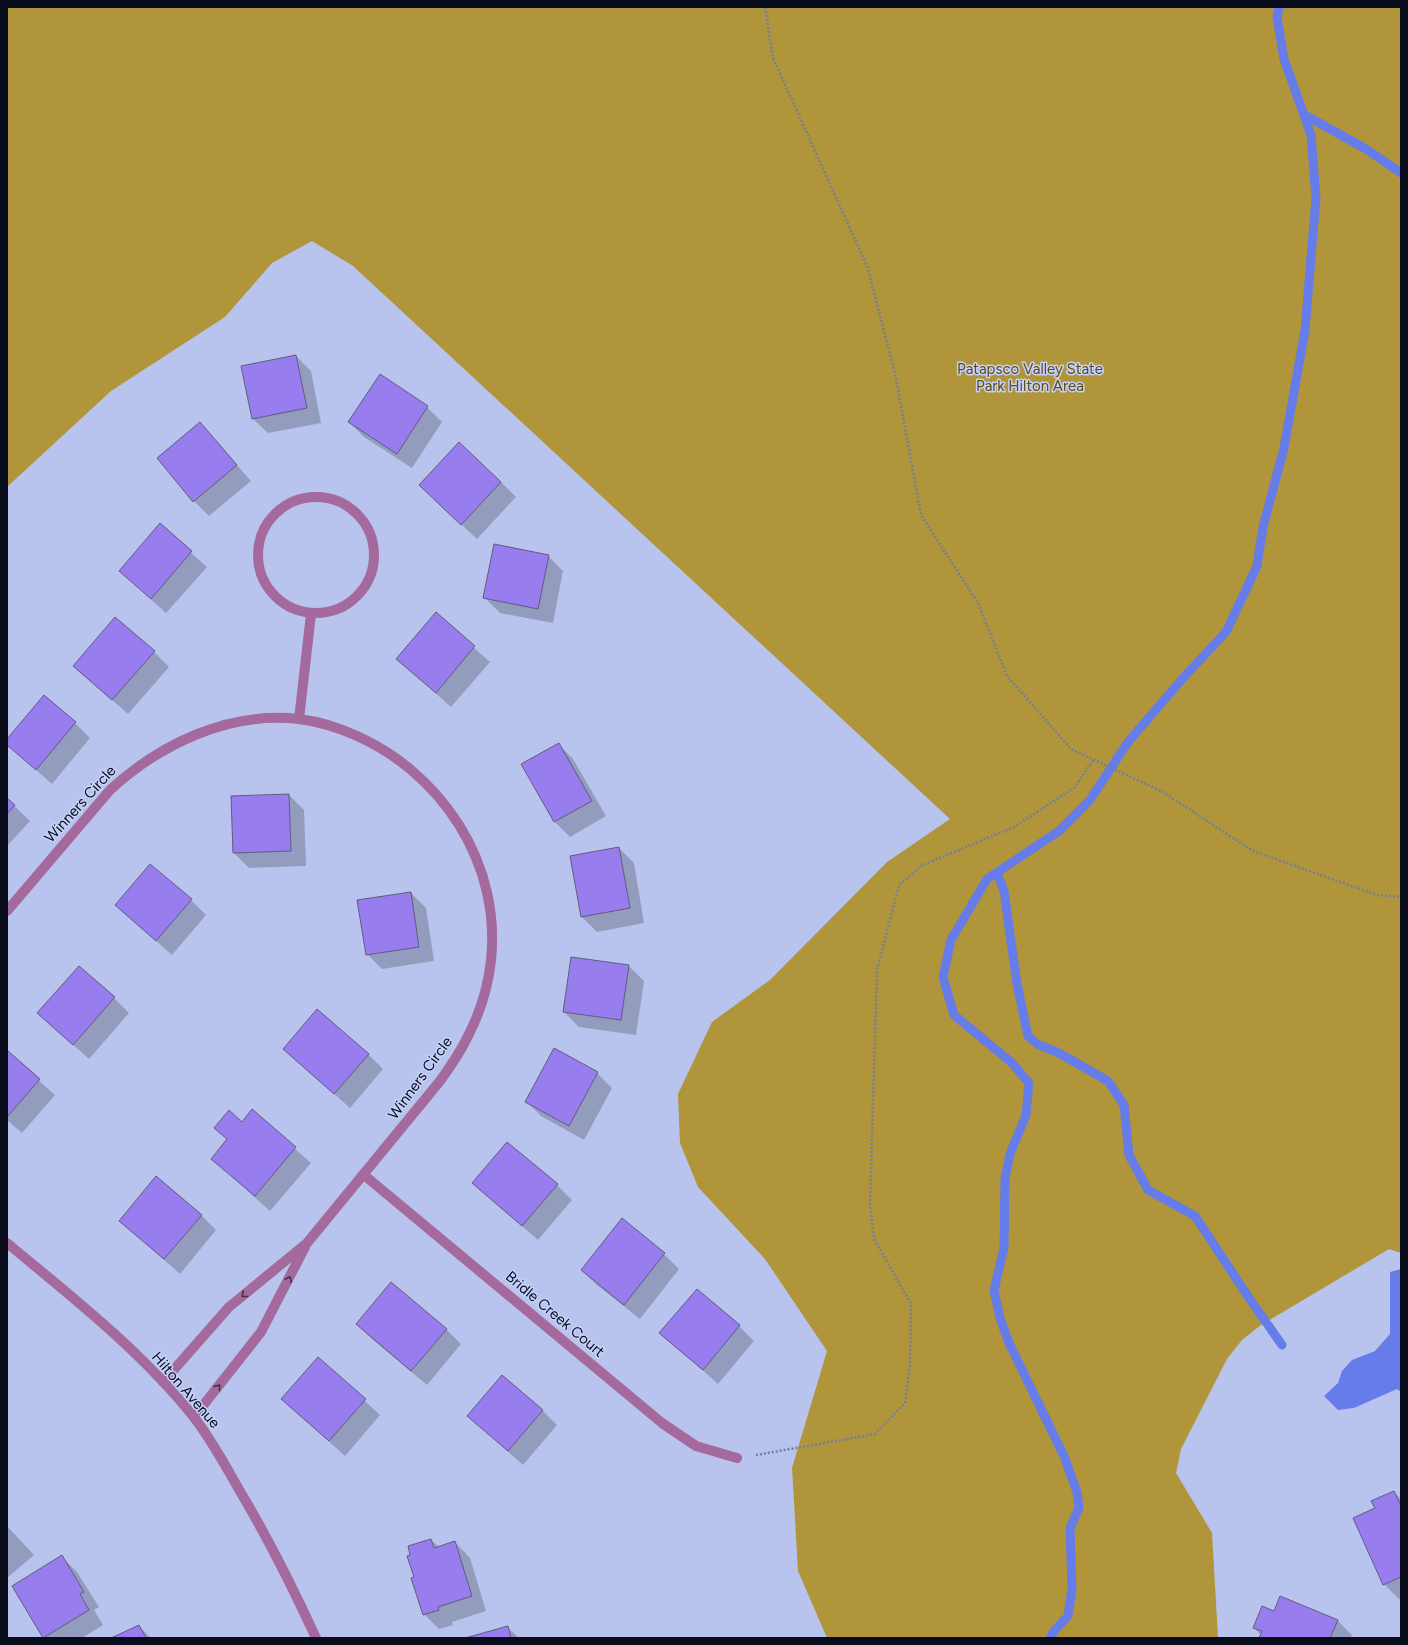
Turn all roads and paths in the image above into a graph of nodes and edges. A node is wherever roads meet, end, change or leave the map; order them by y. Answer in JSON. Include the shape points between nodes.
{"nodes":[{"id":1,"x":765,"y":7,"type":"edge"},
{"id":2,"x":311,"y":614,"type":"junction"},
{"id":3,"x":299,"y":719,"type":"junction"},
{"id":4,"x":1094,"y":759,"type":"junction"},
{"id":5,"x":1401,"y":896,"type":"edge"},
{"id":6,"x":7,"y":911,"type":"edge"},
{"id":7,"x":364,"y":1175,"type":"junction"},
{"id":8,"x":7,"y":1243,"type":"edge"},
{"id":9,"x":307,"y":1243,"type":"junction"},
{"id":10,"x":163,"y":1382,"type":"junction"},
{"id":11,"x":194,"y":1417,"type":"junction"},
{"id":12,"x":737,"y":1458,"type":"joint"},
{"id":13,"x":316,"y":1638,"type":"edge"}],
"edges":[{"from":1,"to":4,"type":"path","via":[[773,58],[866,266],[895,373],[921,515],[978,602],[1007,676],[1071,749]]},
{"from":2,"to":2,"type":"street","via":[[331,612],[350,603],[363,589],[374,561],[372,541],[364,522],[345,505],[322,498],[302,498],[285,506],[270,519],[259,546],[260,570],[270,591],[292,609]]},
{"from":2,"to":3,"type":"street"},
{"from":3,"to":6,"type":"street","name":"Winners Circle","via":[[273,719],[222,726],[197,734],[150,757],[110,790]]},
{"from":3,"to":7,"type":"street","name":"Winners Circle","via":[[353,734],[401,762],[423,780],[459,822],[483,872],[489,900],[492,927],[488,975],[470,1034],[440,1081]]},
{"from":4,"to":5,"type":"path","via":[[1163,792],[1253,851],[1377,896]]},
{"from":4,"to":12,"type":"path","via":[[1074,788],[1014,828],[923,865],[899,885],[877,970],[870,1203],[874,1239],[911,1304],[910,1366],[905,1403],[875,1434]]},
{"from":7,"to":9,"type":"street","name":"Winners Circle"},
{"from":7,"to":12,"type":"street","name":"Bridle Creek Court","via":[[662,1423],[696,1446]]},
{"from":8,"to":10,"type":"street","name":"Hilton Avenue","via":[[132,1350]]},
{"from":9,"to":10,"type":"street","name":"Winners Circle","one_way":true,"via":[[229,1307]]},
{"from":11,"to":9,"type":"street","name":"Winners Circle","one_way":true,"via":[[261,1332]]},
{"from":10,"to":11,"type":"street","name":"Hilton Avenue"},
{"from":11,"to":13,"type":"street","name":"Hilton Avenue","via":[[219,1454],[260,1526]]}]}
